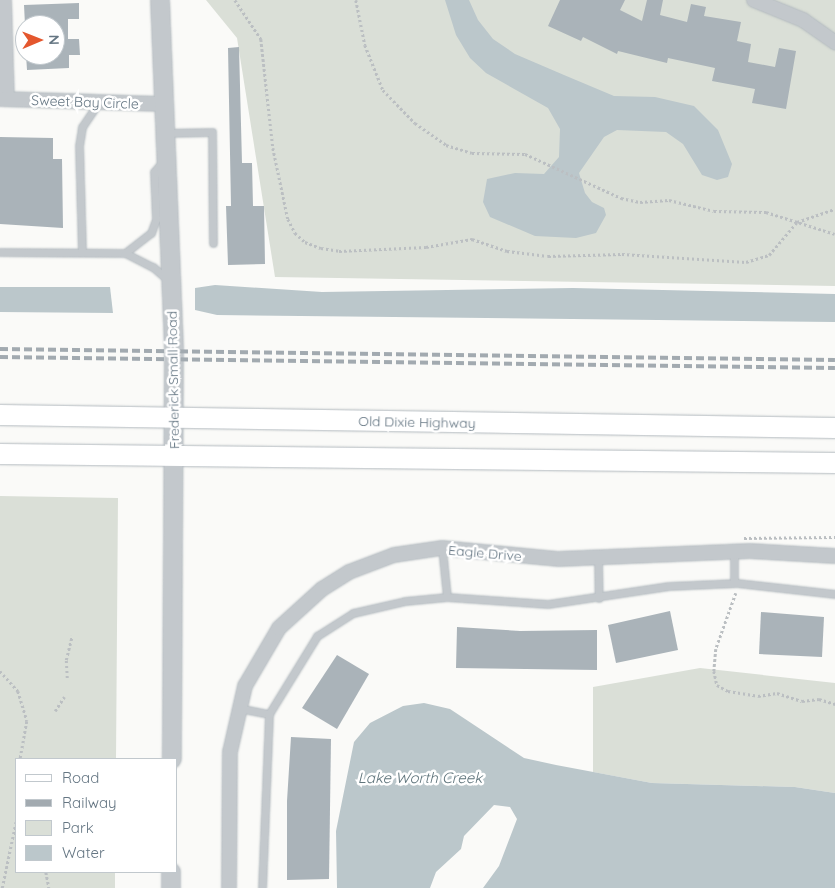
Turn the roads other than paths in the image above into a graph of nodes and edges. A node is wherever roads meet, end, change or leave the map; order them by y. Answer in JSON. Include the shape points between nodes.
{"nodes":[{"id":1,"x":4,"y":0,"type":"edge"},
{"id":2,"x":160,"y":0,"type":"edge"},
{"id":3,"x":754,"y":0,"type":"edge"},
{"id":4,"x":835,"y":26,"type":"edge"},
{"id":5,"x":823,"y":34,"type":"junction"},
{"id":6,"x":835,"y":42,"type":"edge"},
{"id":7,"x":3,"y":99,"type":"edge"},
{"id":8,"x":98,"y":102,"type":"junction"},
{"id":9,"x":163,"y":104,"type":"junction"},
{"id":10,"x":164,"y":133,"type":"junction"},
{"id":11,"x":166,"y":158,"type":"junction"},
{"id":12,"x":214,"y":243,"type":"dead end"},
{"id":13,"x":0,"y":252,"type":"edge"},
{"id":14,"x":82,"y":252,"type":"junction"},
{"id":15,"x":125,"y":253,"type":"junction"},
{"id":16,"x":171,"y":284,"type":"junction"},
{"id":17,"x":0,"y":415,"type":"edge"},
{"id":18,"x":174,"y":417,"type":"junction"},
{"id":19,"x":835,"y":428,"type":"edge"},
{"id":20,"x":0,"y":454,"type":"edge"},
{"id":21,"x":174,"y":456,"type":"junction"},
{"id":22,"x":835,"y":463,"type":"edge"},
{"id":23,"x":442,"y":548,"type":"junction"},
{"id":24,"x":734,"y":552,"type":"junction"},
{"id":25,"x":835,"y":556,"type":"edge"},
{"id":26,"x":598,"y":559,"type":"junction"},
{"id":27,"x":735,"y":587,"type":"junction"},
{"id":28,"x":835,"y":594,"type":"edge"},
{"id":29,"x":447,"y":597,"type":"junction"},
{"id":30,"x":599,"y":598,"type":"junction"},
{"id":31,"x":238,"y":708,"type":"junction"},
{"id":32,"x":269,"y":714,"type":"junction"},
{"id":33,"x":172,"y":758,"type":"edge"},
{"id":34,"x":171,"y":873,"type":"edge"},
{"id":35,"x":170,"y":888,"type":"edge"},
{"id":36,"x":229,"y":888,"type":"edge"},
{"id":37,"x":262,"y":888,"type":"edge"}],
"edges":[{"from":1,"to":7,"type":"street","name":"Sweet Bay Circle"},
{"from":2,"to":9,"type":"street","name":"Frederick Small Road"},
{"from":3,"to":5,"type":"street","via":[[802,20]]},
{"from":4,"to":5,"type":"street"},
{"from":5,"to":6,"type":"street"},
{"from":7,"to":8,"type":"street","name":"Sweet Bay Circle"},
{"from":8,"to":9,"type":"street","name":"Sweet Bay Circle"},
{"from":8,"to":14,"type":"lane","via":[[82,127],[79,146]]},
{"from":9,"to":10,"type":"street","name":"Frederick Small Road"},
{"from":10,"to":11,"type":"street","name":"Frederick Small Road"},
{"from":10,"to":12,"type":"lane","via":[[212,132]]},
{"from":11,"to":15,"type":"lane","via":[[154,172],[156,219],[151,234]]},
{"from":11,"to":16,"type":"street","name":"Frederick Small Road"},
{"from":13,"to":14,"type":"lane"},
{"from":14,"to":15,"type":"lane"},
{"from":15,"to":16,"type":"lane","via":[[153,267]]},
{"from":16,"to":18,"type":"street","name":"Frederick Small Road"},
{"from":17,"to":18,"type":"main road","name":"Old Dixie Highway"},
{"from":18,"to":19,"type":"main road","name":"Old Dixie Highway"},
{"from":18,"to":21,"type":"street","name":"Frederick Small Road"},
{"from":20,"to":21,"type":"main road"},
{"from":21,"to":22,"type":"main road"},
{"from":21,"to":33,"type":"street","name":"Frederick Small Road"},
{"from":23,"to":26,"type":"street","name":"Eagle Drive","via":[[559,559]]},
{"from":23,"to":29,"type":"lane"},
{"from":23,"to":31,"type":"street","name":"Eagle Drive","via":[[376,560],[322,588],[299,607],[268,643],[245,686]]},
{"from":24,"to":25,"type":"street","name":"Eagle Drive","via":[[786,551]]},
{"from":24,"to":26,"type":"street","name":"Eagle Drive"},
{"from":24,"to":27,"type":"lane"},
{"from":26,"to":30,"type":"lane"},
{"from":27,"to":28,"type":"lane"},
{"from":27,"to":30,"type":"lane","via":[[669,586]]},
{"from":29,"to":30,"type":"lane","via":[[548,604]]},
{"from":29,"to":32,"type":"lane","via":[[396,603],[353,613],[338,622],[317,636]]},
{"from":31,"to":32,"type":"lane"},
{"from":31,"to":36,"type":"street","name":"Eagle Drive","via":[[230,752]]},
{"from":32,"to":37,"type":"lane"},
{"from":34,"to":35,"type":"street"}]}
